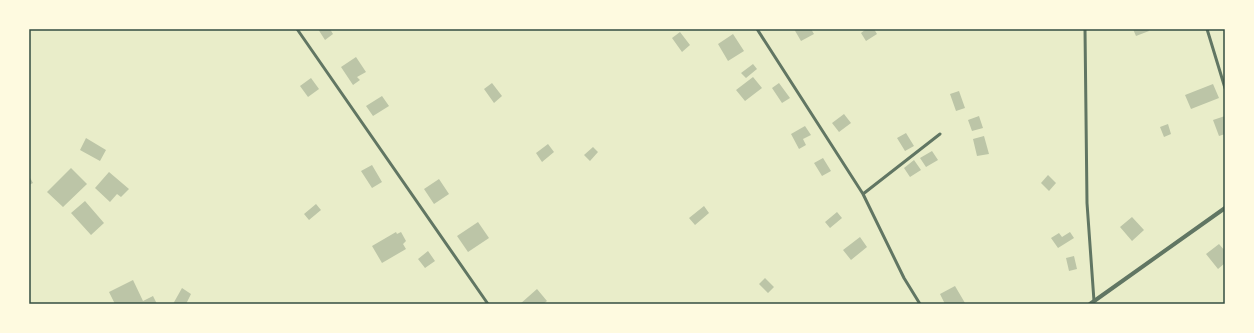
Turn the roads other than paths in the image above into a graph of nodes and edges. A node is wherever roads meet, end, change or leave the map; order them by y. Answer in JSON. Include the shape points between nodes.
{"nodes":[{"id":1,"x":297,"y":29,"type":"edge"},
{"id":2,"x":757,"y":29,"type":"edge"},
{"id":3,"x":1085,"y":29,"type":"edge"},
{"id":4,"x":1207,"y":29,"type":"edge"},
{"id":5,"x":1225,"y":88,"type":"edge"},
{"id":6,"x":940,"y":134,"type":"dead end"},
{"id":7,"x":862,"y":194,"type":"junction"},
{"id":8,"x":1225,"y":208,"type":"edge"},
{"id":9,"x":1092,"y":303,"type":"edge"},
{"id":10,"x":488,"y":304,"type":"edge"},
{"id":11,"x":920,"y":304,"type":"edge"}],
"edges":[{"from":1,"to":10,"type":"lane"},
{"from":2,"to":7,"type":"lane"},
{"from":3,"to":9,"type":"lane","via":[[1087,203]]},
{"from":4,"to":5,"type":"lane"},
{"from":6,"to":7,"type":"lane"},
{"from":7,"to":11,"type":"lane","via":[[904,278]]},
{"from":8,"to":9,"type":"street"}]}
